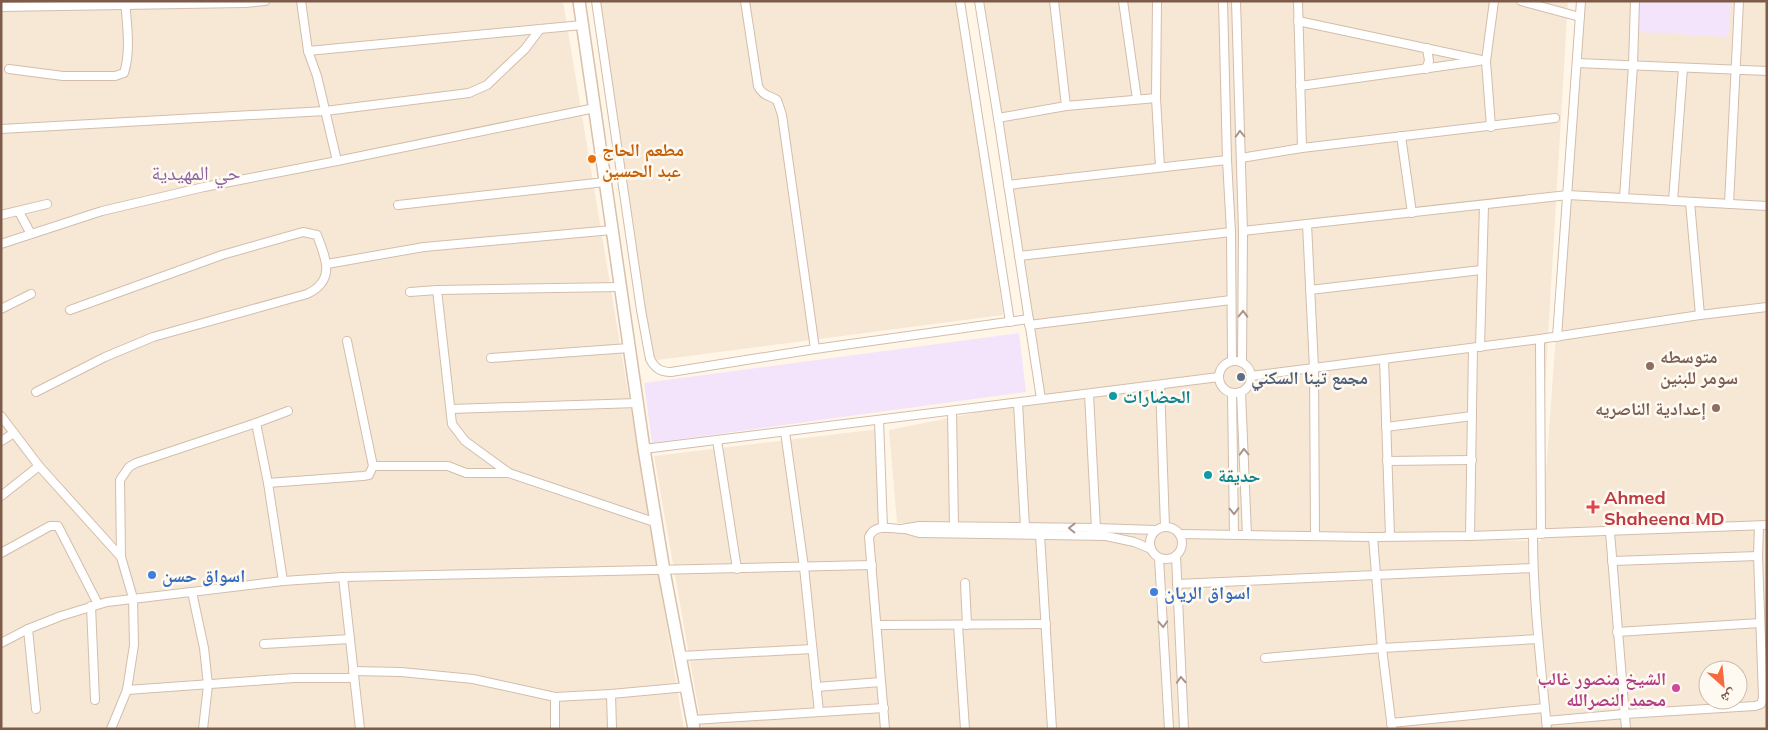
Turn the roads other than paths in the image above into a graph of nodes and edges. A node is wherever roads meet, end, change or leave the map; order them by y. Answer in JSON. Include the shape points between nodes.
{"nodes":[{"id":1,"x":265,"y":1,"type":"edge"},
{"id":2,"x":301,"y":1,"type":"edge"},
{"id":3,"x":579,"y":1,"type":"edge"},
{"id":4,"x":596,"y":1,"type":"edge"},
{"id":5,"x":746,"y":1,"type":"edge"},
{"id":6,"x":960,"y":1,"type":"edge"},
{"id":7,"x":979,"y":1,"type":"edge"},
{"id":8,"x":1054,"y":1,"type":"edge"},
{"id":9,"x":1123,"y":1,"type":"edge"},
{"id":10,"x":1157,"y":1,"type":"edge"},
{"id":11,"x":1223,"y":1,"type":"edge"},
{"id":12,"x":1236,"y":1,"type":"edge"},
{"id":13,"x":1298,"y":1,"type":"edge"},
{"id":14,"x":1494,"y":1,"type":"edge"},
{"id":15,"x":1521,"y":1,"type":"edge"},
{"id":16,"x":1581,"y":1,"type":"edge"},
{"id":17,"x":1635,"y":1,"type":"edge"},
{"id":18,"x":1739,"y":1,"type":"edge"},
{"id":19,"x":125,"y":3,"type":"edge"},
{"id":20,"x":1,"y":7,"type":"edge"},
{"id":21,"x":1580,"y":17,"type":"junction"},
{"id":22,"x":1298,"y":21,"type":"junction"},
{"id":23,"x":582,"y":25,"type":"junction"},
{"id":24,"x":540,"y":29,"type":"junction"},
{"id":25,"x":1427,"y":48,"type":"junction"},
{"id":26,"x":308,"y":52,"type":"junction"},
{"id":27,"x":1238,"y":55,"type":"junction"},
{"id":28,"x":1225,"y":57,"type":"junction"},
{"id":29,"x":1486,"y":60,"type":"junction"},
{"id":30,"x":1577,"y":63,"type":"junction"},
{"id":31,"x":1633,"y":65,"type":"junction"},
{"id":32,"x":1683,"y":68,"type":"junction"},
{"id":33,"x":9,"y":69,"type":"dead end"},
{"id":34,"x":1426,"y":69,"type":"junction"},
{"id":35,"x":1735,"y":70,"type":"junction"},
{"id":36,"x":1767,"y":72,"type":"edge"},
{"id":37,"x":1300,"y":86,"type":"junction"},
{"id":38,"x":1156,"y":98,"type":"junction"},
{"id":39,"x":1137,"y":99,"type":"junction"},
{"id":40,"x":1066,"y":106,"type":"junction"},
{"id":41,"x":595,"y":108,"type":"junction"},
{"id":42,"x":326,"y":111,"type":"junction"},
{"id":43,"x":998,"y":118,"type":"junction"},
{"id":44,"x":1555,"y":118,"type":"dead end"},
{"id":45,"x":1491,"y":127,"type":"junction"},
{"id":46,"x":1,"y":129,"type":"edge"},
{"id":47,"x":1401,"y":136,"type":"junction"},
{"id":48,"x":1302,"y":148,"type":"junction"},
{"id":49,"x":1241,"y":158,"type":"junction"},
{"id":50,"x":1227,"y":160,"type":"junction"},
{"id":51,"x":337,"y":161,"type":"junction"},
{"id":52,"x":1160,"y":167,"type":"junction"},
{"id":53,"x":605,"y":182,"type":"junction"},
{"id":54,"x":1008,"y":186,"type":"junction"},
{"id":55,"x":1242,"y":193,"type":"junction"},
{"id":56,"x":1229,"y":194,"type":"junction"},
{"id":57,"x":1568,"y":195,"type":"junction"},
{"id":58,"x":1624,"y":198,"type":"junction"},
{"id":59,"x":1673,"y":201,"type":"junction"},
{"id":60,"x":1690,"y":202,"type":"junction"},
{"id":61,"x":47,"y":204,"type":"dead end"},
{"id":62,"x":398,"y":204,"type":"dead end"},
{"id":63,"x":1729,"y":204,"type":"junction"},
{"id":64,"x":1484,"y":205,"type":"junction"},
{"id":65,"x":1767,"y":206,"type":"edge"},
{"id":66,"x":19,"y":212,"type":"junction"},
{"id":67,"x":1412,"y":212,"type":"junction"},
{"id":68,"x":1,"y":215,"type":"edge"},
{"id":69,"x":1307,"y":224,"type":"junction"},
{"id":70,"x":612,"y":230,"type":"junction"},
{"id":71,"x":1244,"y":231,"type":"junction"},
{"id":72,"x":1231,"y":232,"type":"junction"},
{"id":73,"x":31,"y":234,"type":"junction"},
{"id":74,"x":1,"y":244,"type":"edge"},
{"id":75,"x":1019,"y":256,"type":"junction"},
{"id":76,"x":327,"y":264,"type":"junction"},
{"id":77,"x":1481,"y":270,"type":"junction"},
{"id":78,"x":620,"y":287,"type":"junction"},
{"id":79,"x":437,"y":290,"type":"junction"},
{"id":80,"x":1310,"y":290,"type":"junction"},
{"id":81,"x":410,"y":292,"type":"dead end"},
{"id":82,"x":31,"y":294,"type":"dead end"},
{"id":83,"x":1231,"y":300,"type":"junction"},
{"id":84,"x":1767,"y":307,"type":"edge"},
{"id":85,"x":1,"y":309,"type":"edge"},
{"id":86,"x":70,"y":310,"type":"dead end"},
{"id":87,"x":641,"y":310,"type":"junction"},
{"id":88,"x":624,"y":312,"type":"junction"},
{"id":89,"x":1700,"y":315,"type":"junction"},
{"id":90,"x":1010,"y":322,"type":"junction"},
{"id":91,"x":1029,"y":322,"type":"junction"},
{"id":92,"x":1557,"y":337,"type":"junction"},
{"id":93,"x":1540,"y":339,"type":"junction"},
{"id":94,"x":347,"y":341,"type":"dead end"},
{"id":95,"x":629,"y":348,"type":"junction"},
{"id":96,"x":1477,"y":348,"type":"junction"},
{"id":97,"x":815,"y":349,"type":"junction"},
{"id":98,"x":491,"y":358,"type":"dead end"},
{"id":99,"x":1384,"y":359,"type":"junction"},
{"id":100,"x":1232,"y":361,"type":"junction"},
{"id":101,"x":1242,"y":362,"type":"junction"},
{"id":102,"x":1314,"y":368,"type":"junction"},
{"id":103,"x":1251,"y":376,"type":"junction"},
{"id":104,"x":1219,"y":378,"type":"junction"},
{"id":105,"x":1160,"y":385,"type":"junction"},
{"id":106,"x":36,"y":392,"type":"dead end"},
{"id":107,"x":1232,"y":392,"type":"junction"},
{"id":108,"x":1241,"y":392,"type":"junction"},
{"id":109,"x":1089,"y":394,"type":"junction"},
{"id":110,"x":1040,"y":399,"type":"junction"},
{"id":111,"x":637,"y":403,"type":"junction"},
{"id":112,"x":1018,"y":403,"type":"junction"},
{"id":113,"x":451,"y":410,"type":"junction"},
{"id":114,"x":288,"y":411,"type":"dead end"},
{"id":115,"x":952,"y":411,"type":"junction"},
{"id":116,"x":1,"y":416,"type":"edge"},
{"id":117,"x":1472,"y":416,"type":"junction"},
{"id":118,"x":879,"y":420,"type":"junction"},
{"id":119,"x":256,"y":423,"type":"junction"},
{"id":120,"x":1386,"y":427,"type":"junction"},
{"id":121,"x":784,"y":432,"type":"junction"},
{"id":122,"x":14,"y":433,"type":"junction"},
{"id":123,"x":716,"y":440,"type":"junction"},
{"id":124,"x":1,"y":441,"type":"edge"},
{"id":125,"x":644,"y":449,"type":"junction"},
{"id":126,"x":1472,"y":460,"type":"junction"},
{"id":127,"x":1387,"y":461,"type":"junction"},
{"id":128,"x":39,"y":466,"type":"junction"},
{"id":129,"x":374,"y":466,"type":"junction"},
{"id":130,"x":509,"y":473,"type":"junction"},
{"id":131,"x":268,"y":483,"type":"junction"},
{"id":132,"x":1,"y":496,"type":"edge"},
{"id":133,"x":657,"y":523,"type":"junction"},
{"id":134,"x":954,"y":526,"type":"junction"},
{"id":135,"x":1763,"y":526,"type":"edge"},
{"id":136,"x":1025,"y":527,"type":"junction"},
{"id":137,"x":1165,"y":527,"type":"junction"},
{"id":138,"x":883,"y":528,"type":"junction"},
{"id":139,"x":1096,"y":528,"type":"junction"},
{"id":140,"x":904,"y":529,"type":"junction"},
{"id":141,"x":1156,"y":530,"type":"junction"},
{"id":142,"x":1610,"y":532,"type":"junction"},
{"id":143,"x":1180,"y":534,"type":"junction"},
{"id":144,"x":1040,"y":535,"type":"junction"},
{"id":145,"x":1234,"y":535,"type":"junction"},
{"id":146,"x":1247,"y":535,"type":"junction"},
{"id":147,"x":1537,"y":535,"type":"junction"},
{"id":148,"x":1315,"y":536,"type":"junction"},
{"id":149,"x":1390,"y":536,"type":"junction"},
{"id":150,"x":1470,"y":536,"type":"junction"},
{"id":151,"x":1373,"y":537,"type":"junction"},
{"id":152,"x":1151,"y":549,"type":"junction"},
{"id":153,"x":1,"y":553,"type":"edge"},
{"id":154,"x":1176,"y":556,"type":"junction"},
{"id":155,"x":1758,"y":556,"type":"junction"},
{"id":156,"x":121,"y":557,"type":"junction"},
{"id":157,"x":1159,"y":558,"type":"junction"},
{"id":158,"x":1612,"y":561,"type":"junction"},
{"id":159,"x":872,"y":565,"type":"junction"},
{"id":160,"x":804,"y":567,"type":"junction"},
{"id":161,"x":1533,"y":568,"type":"junction"},
{"id":162,"x":737,"y":569,"type":"junction"},
{"id":163,"x":664,"y":570,"type":"junction"},
{"id":164,"x":1376,"y":575,"type":"junction"},
{"id":165,"x":343,"y":577,"type":"junction"},
{"id":166,"x":283,"y":581,"type":"junction"},
{"id":167,"x":965,"y":583,"type":"dead end"},
{"id":168,"x":1177,"y":584,"type":"junction"},
{"id":169,"x":192,"y":592,"type":"junction"},
{"id":170,"x":133,"y":598,"type":"junction"},
{"id":171,"x":94,"y":605,"type":"junction"},
{"id":172,"x":1760,"y":623,"type":"junction"},
{"id":173,"x":967,"y":624,"type":"junction"},
{"id":174,"x":1046,"y":624,"type":"junction"},
{"id":175,"x":877,"y":625,"type":"junction"},
{"id":176,"x":958,"y":625,"type":"junction"},
{"id":177,"x":28,"y":629,"type":"junction"},
{"id":178,"x":1617,"y":632,"type":"junction"},
{"id":179,"x":350,"y":639,"type":"junction"},
{"id":180,"x":1538,"y":639,"type":"junction"},
{"id":181,"x":1,"y":643,"type":"edge"},
{"id":182,"x":264,"y":644,"type":"dead end"},
{"id":183,"x":1382,"y":648,"type":"junction"},
{"id":184,"x":812,"y":649,"type":"junction"},
{"id":185,"x":680,"y":656,"type":"junction"},
{"id":186,"x":1265,"y":658,"type":"dead end"},
{"id":187,"x":353,"y":675,"type":"junction"},
{"id":188,"x":882,"y":682,"type":"junction"},
{"id":189,"x":208,"y":685,"type":"junction"},
{"id":190,"x":686,"y":687,"type":"junction"},
{"id":191,"x":816,"y":687,"type":"junction"},
{"id":192,"x":127,"y":690,"type":"junction"},
{"id":193,"x":611,"y":694,"type":"junction"},
{"id":194,"x":555,"y":697,"type":"junction"},
{"id":195,"x":95,"y":700,"type":"dead end"},
{"id":196,"x":884,"y":708,"type":"junction"},
{"id":197,"x":1545,"y":708,"type":"junction"},
{"id":198,"x":36,"y":709,"type":"dead end"},
{"id":199,"x":819,"y":712,"type":"junction"},
{"id":200,"x":1625,"y":714,"type":"junction"},
{"id":201,"x":694,"y":724,"type":"edge"},
{"id":202,"x":1546,"y":725,"type":"edge"},
{"id":203,"x":1392,"y":726,"type":"edge"},
{"id":204,"x":111,"y":729,"type":"edge"},
{"id":205,"x":203,"y":729,"type":"edge"},
{"id":206,"x":360,"y":729,"type":"edge"},
{"id":207,"x":555,"y":729,"type":"edge"},
{"id":208,"x":612,"y":729,"type":"edge"},
{"id":209,"x":885,"y":729,"type":"edge"},
{"id":210,"x":965,"y":729,"type":"edge"},
{"id":211,"x":1052,"y":729,"type":"edge"},
{"id":212,"x":1169,"y":729,"type":"edge"},
{"id":213,"x":1184,"y":729,"type":"edge"},
{"id":214,"x":1626,"y":729,"type":"edge"}],
"edges":[{"from":1,"to":19,"type":"street"},
{"from":2,"to":26,"type":"street"},
{"from":3,"to":23,"type":"street"},
{"from":4,"to":87,"type":"street"},
{"from":5,"to":97,"type":"street","via":[[758,86],[766,96],[777,100],[782,115]]},
{"from":6,"to":90,"type":"street"},
{"from":7,"to":43,"type":"street"},
{"from":8,"to":40,"type":"street"},
{"from":9,"to":39,"type":"street"},
{"from":10,"to":38,"type":"street"},
{"from":11,"to":28,"type":"street"},
{"from":12,"to":27,"type":"street"},
{"from":13,"to":22,"type":"street"},
{"from":14,"to":29,"type":"street"},
{"from":15,"to":21,"type":"street"},
{"from":16,"to":21,"type":"street"},
{"from":17,"to":31,"type":"street"},
{"from":18,"to":35,"type":"street"},
{"from":19,"to":20,"type":"street"},
{"from":19,"to":33,"type":"street","via":[[128,50],[124,73],[115,76],[63,76]]},
{"from":21,"to":30,"type":"street"},
{"from":22,"to":25,"type":"street"},
{"from":22,"to":37,"type":"street"},
{"from":23,"to":24,"type":"street"},
{"from":23,"to":41,"type":"street"},
{"from":24,"to":26,"type":"street"},
{"from":24,"to":42,"type":"street","via":[[525,49],[487,85],[477,90]]},
{"from":25,"to":29,"type":"street"},
{"from":25,"to":34,"type":"street"},
{"from":26,"to":42,"type":"street"},
{"from":27,"to":28,"type":"street"},
{"from":49,"to":27,"type":"street","one_way":true},
{"from":28,"to":50,"type":"street"},
{"from":29,"to":34,"type":"street"},
{"from":29,"to":45,"type":"street"},
{"from":30,"to":31,"type":"street"},
{"from":30,"to":57,"type":"street"},
{"from":31,"to":32,"type":"street"},
{"from":31,"to":58,"type":"street"},
{"from":32,"to":35,"type":"street"},
{"from":32,"to":59,"type":"street"},
{"from":34,"to":37,"type":"street"},
{"from":35,"to":36,"type":"street"},
{"from":35,"to":63,"type":"street"},
{"from":37,"to":48,"type":"street"},
{"from":38,"to":39,"type":"street"},
{"from":38,"to":52,"type":"street"},
{"from":39,"to":40,"type":"street"},
{"from":40,"to":43,"type":"street"},
{"from":41,"to":51,"type":"street"},
{"from":41,"to":53,"type":"street"},
{"from":42,"to":46,"type":"street"},
{"from":42,"to":51,"type":"street"},
{"from":43,"to":54,"type":"street"},
{"from":44,"to":45,"type":"street"},
{"from":45,"to":47,"type":"street"},
{"from":47,"to":48,"type":"street"},
{"from":47,"to":67,"type":"street"},
{"from":48,"to":49,"type":"street"},
{"from":49,"to":55,"type":"street"},
{"from":50,"to":52,"type":"street"},
{"from":50,"to":56,"type":"street"},
{"from":51,"to":73,"type":"street","via":[[135,202]]},
{"from":52,"to":54,"type":"street"},
{"from":53,"to":62,"type":"street"},
{"from":53,"to":70,"type":"street"},
{"from":54,"to":75,"type":"street"},
{"from":55,"to":56,"type":"street"},
{"from":55,"to":71,"type":"street"},
{"from":56,"to":72,"type":"street"},
{"from":57,"to":58,"type":"street"},
{"from":57,"to":64,"type":"street"},
{"from":57,"to":92,"type":"street"},
{"from":58,"to":59,"type":"street"},
{"from":59,"to":60,"type":"street"},
{"from":60,"to":63,"type":"street"},
{"from":60,"to":89,"type":"street"},
{"from":61,"to":66,"type":"street"},
{"from":63,"to":65,"type":"street"},
{"from":64,"to":67,"type":"street"},
{"from":64,"to":77,"type":"street"},
{"from":66,"to":68,"type":"street"},
{"from":66,"to":73,"type":"street"},
{"from":67,"to":69,"type":"street"},
{"from":69,"to":71,"type":"street"},
{"from":69,"to":80,"type":"street"},
{"from":70,"to":76,"type":"street","via":[[424,247]]},
{"from":70,"to":78,"type":"street"},
{"from":101,"to":71,"type":"street","one_way":true},
{"from":72,"to":75,"type":"street"},
{"from":72,"to":83,"type":"street"},
{"from":73,"to":74,"type":"street"},
{"from":75,"to":91,"type":"street"},
{"from":76,"to":86,"type":"street","via":[[317,236],[303,232],[222,255]]},
{"from":76,"to":106,"type":"street","via":[[321,284],[307,294],[153,337]]},
{"from":77,"to":80,"type":"street"},
{"from":77,"to":96,"type":"street"},
{"from":78,"to":79,"type":"street"},
{"from":78,"to":88,"type":"street"},
{"from":79,"to":81,"type":"street"},
{"from":79,"to":113,"type":"street"},
{"from":80,"to":102,"type":"street"},
{"from":82,"to":85,"type":"street"},
{"from":83,"to":91,"type":"street"},
{"from":83,"to":100,"type":"street"},
{"from":84,"to":89,"type":"street"},
{"from":87,"to":88,"type":"street"},
{"from":87,"to":97,"type":"street","via":[[650,359],[658,370],[664,372]]},
{"from":88,"to":95,"type":"street"},
{"from":89,"to":92,"type":"street"},
{"from":90,"to":91,"type":"street"},
{"from":90,"to":97,"type":"street"},
{"from":91,"to":110,"type":"street"},
{"from":92,"to":93,"type":"street"},
{"from":93,"to":96,"type":"street"},
{"from":93,"to":147,"type":"street"},
{"from":94,"to":129,"type":"street"},
{"from":95,"to":98,"type":"street"},
{"from":95,"to":111,"type":"street"},
{"from":96,"to":99,"type":"street"},
{"from":96,"to":117,"type":"street"},
{"from":99,"to":102,"type":"street"},
{"from":99,"to":120,"type":"street"},
{"from":100,"to":101,"type":"street"},
{"from":100,"to":104,"type":"street","via":[[1222,367]]},
{"from":101,"to":103,"type":"street"},
{"from":102,"to":103,"type":"street"},
{"from":102,"to":148,"type":"street"},
{"from":103,"to":108,"type":"street","via":[[1249,386]]},
{"from":104,"to":105,"type":"street"},
{"from":104,"to":107,"type":"street","via":[[1223,387]]},
{"from":105,"to":109,"type":"street"},
{"from":105,"to":137,"type":"street"},
{"from":107,"to":108,"type":"street"},
{"from":107,"to":145,"type":"street","one_way":true},
{"from":146,"to":108,"type":"street","one_way":true},
{"from":109,"to":110,"type":"street"},
{"from":109,"to":139,"type":"street"},
{"from":110,"to":112,"type":"street"},
{"from":111,"to":113,"type":"street"},
{"from":111,"to":125,"type":"street"},
{"from":112,"to":115,"type":"street"},
{"from":112,"to":136,"type":"street"},
{"from":113,"to":130,"type":"street","via":[[452,424],[465,442]]},
{"from":114,"to":119,"type":"street"},
{"from":115,"to":118,"type":"street"},
{"from":115,"to":134,"type":"street"},
{"from":116,"to":122,"type":"street"},
{"from":117,"to":120,"type":"street"},
{"from":117,"to":126,"type":"street"},
{"from":118,"to":121,"type":"street"},
{"from":118,"to":138,"type":"street"},
{"from":119,"to":131,"type":"street"},
{"from":119,"to":156,"type":"street","via":[[129,466],[120,480]]},
{"from":120,"to":127,"type":"street"},
{"from":121,"to":123,"type":"street"},
{"from":121,"to":160,"type":"street"},
{"from":122,"to":124,"type":"street"},
{"from":122,"to":128,"type":"street"},
{"from":123,"to":125,"type":"street"},
{"from":123,"to":162,"type":"street"},
{"from":125,"to":133,"type":"street"},
{"from":126,"to":127,"type":"street"},
{"from":126,"to":150,"type":"street"},
{"from":127,"to":149,"type":"street"},
{"from":128,"to":132,"type":"street"},
{"from":128,"to":156,"type":"street"},
{"from":129,"to":130,"type":"street","via":[[448,466],[466,473]]},
{"from":129,"to":131,"type":"street","via":[[369,474],[363,476]]},
{"from":130,"to":133,"type":"street"},
{"from":131,"to":166,"type":"street"},
{"from":133,"to":163,"type":"street"},
{"from":134,"to":136,"type":"street"},
{"from":134,"to":140,"type":"street"},
{"from":135,"to":142,"type":"street"},
{"from":135,"to":155,"type":"street"},
{"from":139,"to":136,"type":"street","one_way":true},
{"from":137,"to":141,"type":"street"},
{"from":137,"to":143,"type":"street"},
{"from":138,"to":140,"type":"street"},
{"from":138,"to":159,"type":"street","via":[[869,537]]},
{"from":139,"to":141,"type":"street"},
{"from":140,"to":144,"type":"street","via":[[919,533]]},
{"from":141,"to":152,"type":"street","via":[[1151,538]]},
{"from":142,"to":147,"type":"street"},
{"from":142,"to":158,"type":"street"},
{"from":143,"to":145,"type":"street"},
{"from":143,"to":154,"type":"street","via":[[1182,546]]},
{"from":144,"to":152,"type":"street","via":[[1116,538]]},
{"from":144,"to":174,"type":"street"},
{"from":145,"to":146,"type":"street"},
{"from":146,"to":148,"type":"street"},
{"from":147,"to":150,"type":"street"},
{"from":147,"to":161,"type":"street"},
{"from":148,"to":151,"type":"street"},
{"from":149,"to":150,"type":"street"},
{"from":149,"to":151,"type":"street"},
{"from":151,"to":164,"type":"street"},
{"from":152,"to":157,"type":"street"},
{"from":153,"to":171,"type":"street","via":[[50,526],[58,526]]},
{"from":154,"to":157,"type":"street"},
{"from":154,"to":168,"type":"street"},
{"from":155,"to":158,"type":"street"},
{"from":155,"to":172,"type":"street"},
{"from":156,"to":170,"type":"street"},
{"from":157,"to":212,"type":"street","one_way":true},
{"from":158,"to":178,"type":"street"},
{"from":159,"to":160,"type":"street"},
{"from":159,"to":175,"type":"street"},
{"from":160,"to":162,"type":"street"},
{"from":160,"to":184,"type":"street"},
{"from":161,"to":164,"type":"street"},
{"from":161,"to":180,"type":"street"},
{"from":162,"to":163,"type":"street"},
{"from":163,"to":165,"type":"street"},
{"from":163,"to":185,"type":"street"},
{"from":164,"to":168,"type":"street"},
{"from":164,"to":183,"type":"street"},
{"from":165,"to":166,"type":"street"},
{"from":165,"to":179,"type":"street"},
{"from":166,"to":169,"type":"street"},
{"from":167,"to":173,"type":"street"},
{"from":213,"to":168,"type":"street","one_way":true},
{"from":169,"to":170,"type":"street"},
{"from":169,"to":189,"type":"street"},
{"from":170,"to":171,"type":"street"},
{"from":170,"to":192,"type":"street","via":[[134,645]]},
{"from":171,"to":177,"type":"street"},
{"from":171,"to":195,"type":"street"},
{"from":172,"to":178,"type":"street"},
{"from":172,"to":200,"type":"street","via":[[1761,704]]},
{"from":173,"to":174,"type":"street"},
{"from":173,"to":176,"type":"street"},
{"from":174,"to":211,"type":"street"},
{"from":175,"to":176,"type":"street"},
{"from":175,"to":188,"type":"street"},
{"from":176,"to":210,"type":"street"},
{"from":177,"to":181,"type":"street"},
{"from":177,"to":198,"type":"street"},
{"from":178,"to":200,"type":"street"},
{"from":179,"to":182,"type":"street"},
{"from":179,"to":187,"type":"street"},
{"from":180,"to":183,"type":"street"},
{"from":180,"to":197,"type":"street"},
{"from":183,"to":186,"type":"street"},
{"from":183,"to":203,"type":"street"},
{"from":184,"to":185,"type":"street"},
{"from":184,"to":191,"type":"street"},
{"from":185,"to":190,"type":"street"},
{"from":187,"to":189,"type":"street"},
{"from":187,"to":194,"type":"street","via":[[401,672],[473,679]]},
{"from":187,"to":206,"type":"street"},
{"from":188,"to":191,"type":"street"},
{"from":188,"to":196,"type":"street"},
{"from":189,"to":192,"type":"street"},
{"from":189,"to":205,"type":"street"},
{"from":190,"to":193,"type":"street"},
{"from":190,"to":201,"type":"street"},
{"from":191,"to":199,"type":"street"},
{"from":192,"to":204,"type":"street"},
{"from":193,"to":194,"type":"street"},
{"from":193,"to":208,"type":"street"},
{"from":194,"to":207,"type":"street"},
{"from":196,"to":199,"type":"street"},
{"from":196,"to":209,"type":"street"},
{"from":197,"to":202,"type":"street"},
{"from":197,"to":203,"type":"street"},
{"from":199,"to":201,"type":"street"},
{"from":200,"to":202,"type":"street"},
{"from":200,"to":214,"type":"street"}]}
